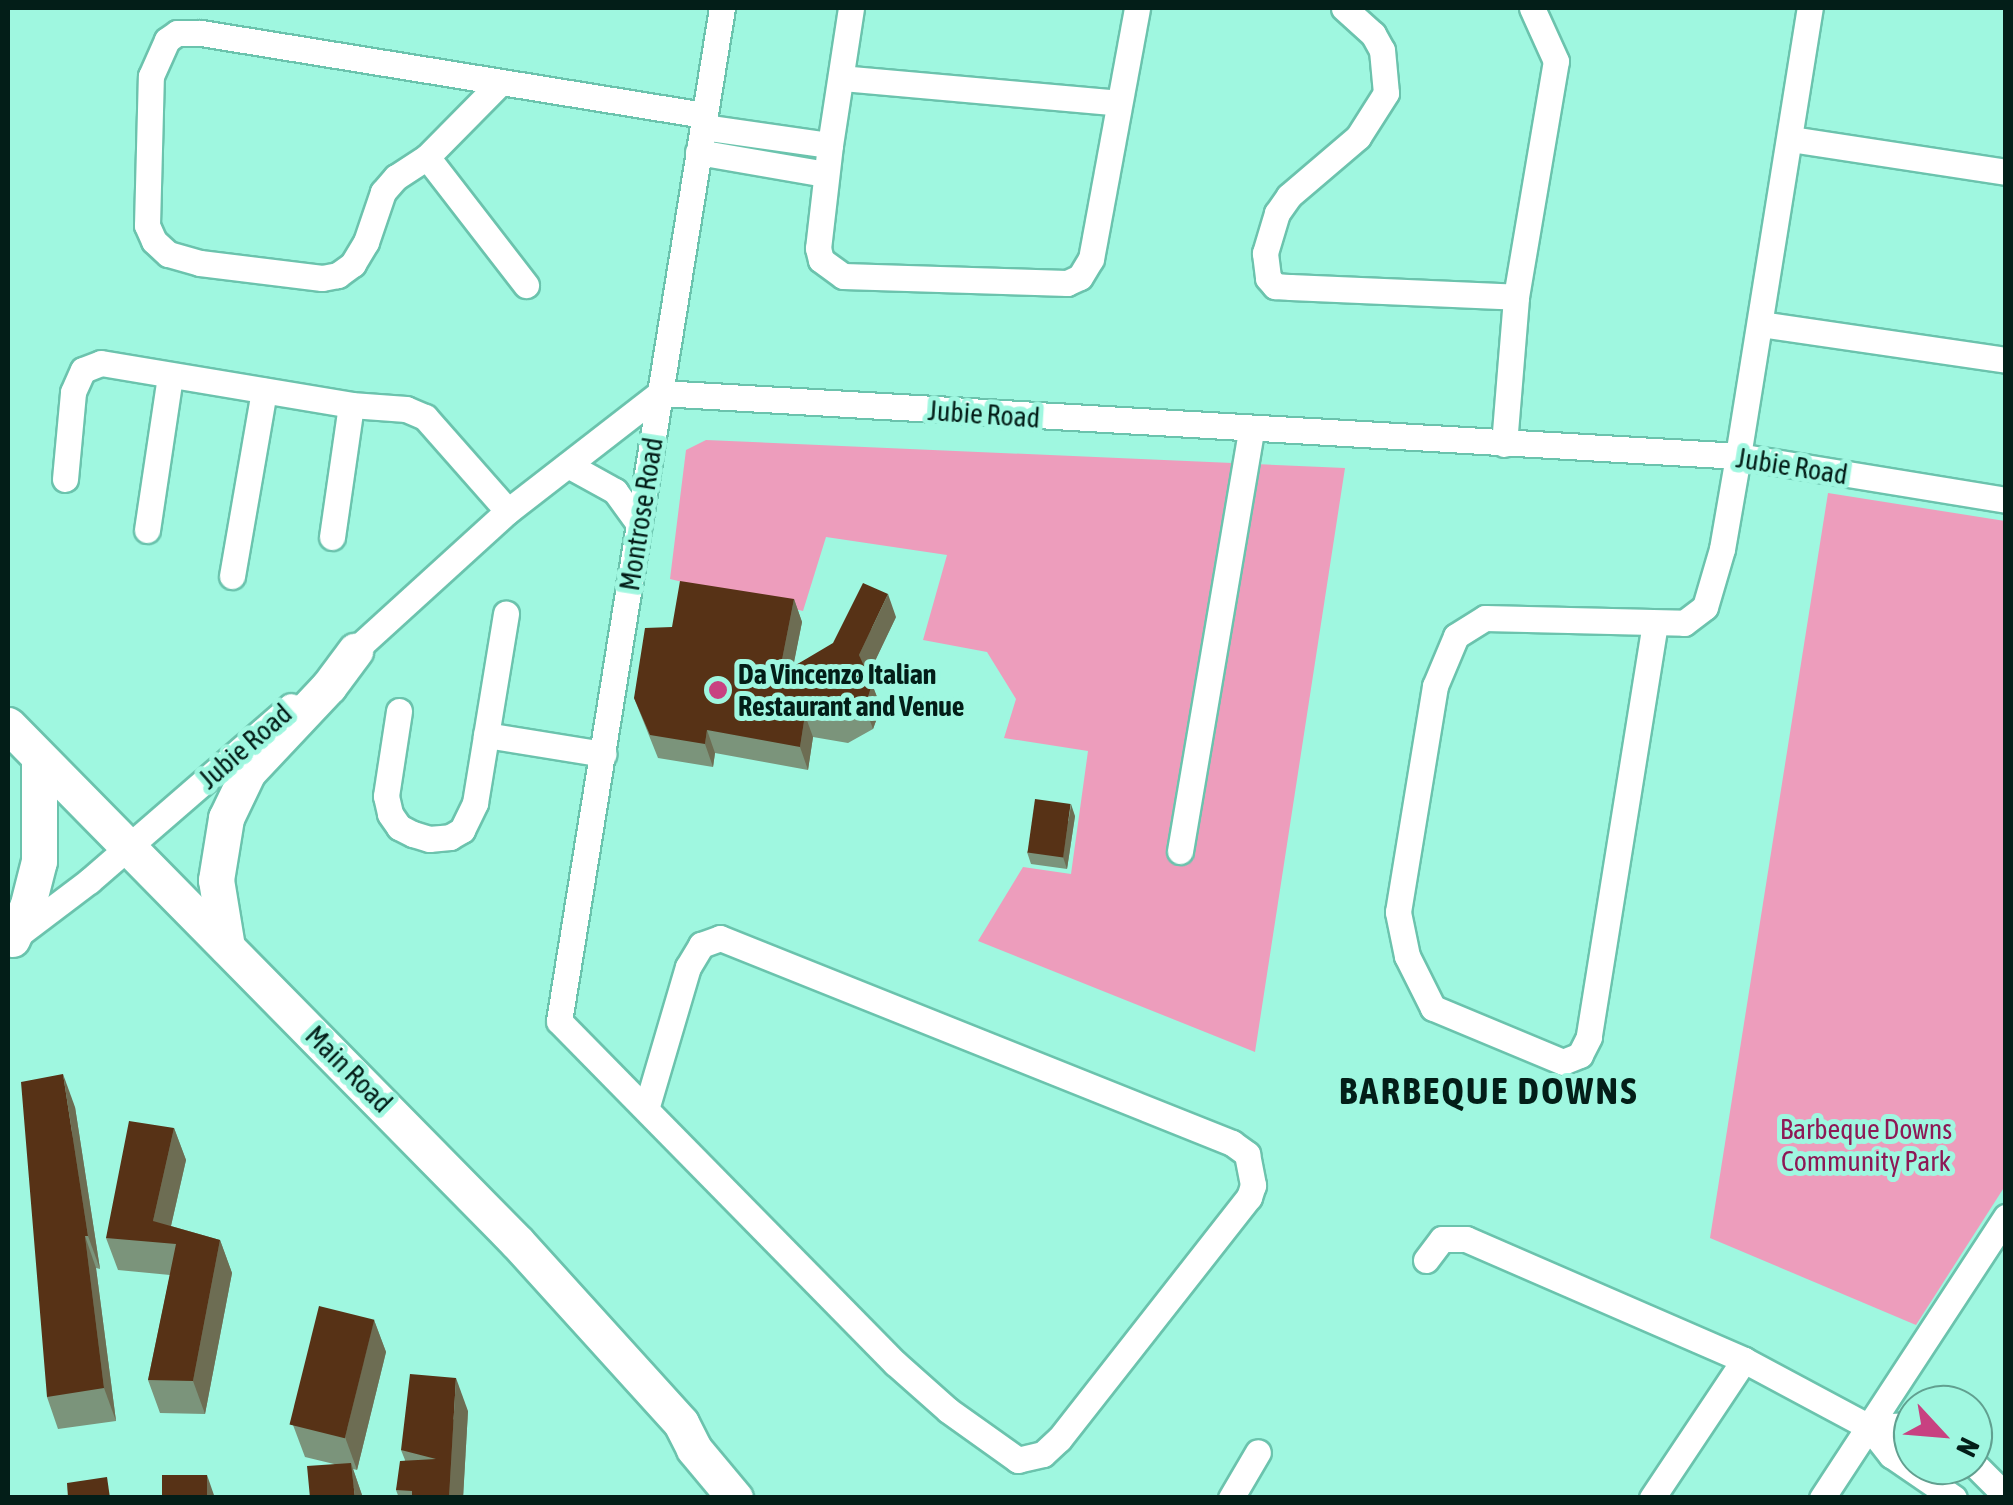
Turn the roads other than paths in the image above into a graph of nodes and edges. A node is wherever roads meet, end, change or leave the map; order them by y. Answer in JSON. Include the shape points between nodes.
{"nodes":[{"id":1,"x":722,"y":8,"type":"edge"},
{"id":2,"x":851,"y":8,"type":"edge"},
{"id":3,"x":1136,"y":8,"type":"edge"},
{"id":4,"x":1344,"y":8,"type":"edge"},
{"id":5,"x":1532,"y":8,"type":"edge"},
{"id":6,"x":1810,"y":8,"type":"edge"},
{"id":7,"x":841,"y":78,"type":"junction"},
{"id":8,"x":499,"y":84,"type":"junction"},
{"id":9,"x":1120,"y":104,"type":"junction"},
{"id":10,"x":702,"y":131,"type":"junction"},
{"id":11,"x":1791,"y":138,"type":"junction"},
{"id":12,"x":830,"y":145,"type":"junction"},
{"id":13,"x":427,"y":157,"type":"junction"},
{"id":14,"x":2006,"y":172,"type":"edge"},
{"id":15,"x":826,"y":174,"type":"junction"},
{"id":16,"x":526,"y":285,"type":"dead end"},
{"id":17,"x":1516,"y":298,"type":"junction"},
{"id":18,"x":1760,"y":324,"type":"junction"},
{"id":19,"x":2006,"y":360,"type":"edge"},
{"id":20,"x":170,"y":377,"type":"junction"},
{"id":21,"x":264,"y":392,"type":"junction"},
{"id":22,"x":660,"y":393,"type":"junction"},
{"id":23,"x":351,"y":405,"type":"junction"},
{"id":24,"x":1251,"y":430,"type":"junction"},
{"id":25,"x":1504,"y":444,"type":"junction"},
{"id":26,"x":1738,"y":456,"type":"junction"},
{"id":27,"x":568,"y":465,"type":"junction"},
{"id":28,"x":65,"y":479,"type":"dead end"},
{"id":29,"x":2006,"y":500,"type":"edge"},
{"id":30,"x":508,"y":510,"type":"junction"},
{"id":31,"x":640,"y":524,"type":"junction"},
{"id":32,"x":147,"y":530,"type":"dead end"},
{"id":33,"x":332,"y":537,"type":"dead end"},
{"id":34,"x":232,"y":576,"type":"dead end"},
{"id":35,"x":506,"y":614,"type":"dead end"},
{"id":36,"x":1656,"y":623,"type":"junction"},
{"id":37,"x":354,"y":651,"type":"junction"},
{"id":38,"x":399,"y":710,"type":"dead end"},
{"id":39,"x":8,"y":724,"type":"edge"},
{"id":40,"x":486,"y":735,"type":"junction"},
{"id":41,"x":603,"y":754,"type":"junction"},
{"id":42,"x":39,"y":761,"type":"junction"},
{"id":43,"x":126,"y":848,"type":"junction"},
{"id":44,"x":1180,"y":850,"type":"dead end"},
{"id":45,"x":10,"y":941,"type":"edge"},
{"id":46,"x":227,"y":947,"type":"junction"},
{"id":47,"x":647,"y":1106,"type":"junction"},
{"id":48,"x":2006,"y":1217,"type":"edge"},
{"id":49,"x":1426,"y":1260,"type":"dead end"},
{"id":50,"x":1744,"y":1360,"type":"junction"},
{"id":51,"x":681,"y":1423,"type":"junction"},
{"id":52,"x":1893,"y":1426,"type":"edge"},
{"id":53,"x":1869,"y":1427,"type":"junction"},
{"id":54,"x":1258,"y":1452,"type":"dead end"},
{"id":55,"x":735,"y":1498,"type":"edge"},
{"id":56,"x":762,"y":1498,"type":"edge"},
{"id":57,"x":1230,"y":1498,"type":"edge"},
{"id":58,"x":1652,"y":1498,"type":"edge"},
{"id":59,"x":1822,"y":1498,"type":"edge"},
{"id":60,"x":1954,"y":1498,"type":"edge"}],
"edges":[{"from":1,"to":10,"type":"street","name":"Montrose Road"},
{"from":2,"to":7,"type":"street"},
{"from":3,"to":9,"type":"street"},
{"from":4,"to":17,"type":"street","via":[[1382,50],[1386,93],[1358,137],[1277,213],[1265,254],[1268,278],[1275,286]]},
{"from":5,"to":17,"type":"street","via":[[1556,61]]},
{"from":6,"to":11,"type":"street"},
{"from":7,"to":9,"type":"street"},
{"from":7,"to":12,"type":"street"},
{"from":8,"to":10,"type":"street"},
{"from":8,"to":13,"type":"street"},
{"from":8,"to":13,"type":"street","via":[[178,34],[168,40],[151,76],[147,225],[159,248],[181,258],[338,275],[366,242],[383,192]]},
{"from":9,"to":15,"type":"street","via":[[1090,259],[1068,283],[835,273],[818,248]]},
{"from":10,"to":12,"type":"street"},
{"from":10,"to":15,"type":"street"},
{"from":10,"to":22,"type":"street","name":"Montrose Road"},
{"from":11,"to":14,"type":"street"},
{"from":11,"to":18,"type":"street"},
{"from":12,"to":15,"type":"street"},
{"from":13,"to":16,"type":"street"},
{"from":17,"to":25,"type":"street"},
{"from":18,"to":19,"type":"street"},
{"from":18,"to":26,"type":"street"},
{"from":20,"to":21,"type":"street"},
{"from":20,"to":28,"type":"street","via":[[101,362],[83,370],[72,392]]},
{"from":20,"to":32,"type":"street"},
{"from":21,"to":23,"type":"street"},
{"from":21,"to":34,"type":"street"},
{"from":22,"to":24,"type":"street","name":"Jubie Road"},
{"from":22,"to":27,"type":"street","name":"Jubie Road"},
{"from":22,"to":31,"type":"street","name":"Montrose Road"},
{"from":23,"to":30,"type":"street","via":[[425,417]]},
{"from":23,"to":33,"type":"street"},
{"from":24,"to":25,"type":"street","name":"Jubie Road"},
{"from":24,"to":44,"type":"street"},
{"from":25,"to":26,"type":"street","name":"Jubie Road"},
{"from":26,"to":29,"type":"street","name":"Jubie Road"},
{"from":26,"to":36,"type":"street","via":[[1705,607],[1684,623]]},
{"from":27,"to":30,"type":"street","name":"Jubie Road"},
{"from":27,"to":31,"type":"street","via":[[615,491]]},
{"from":30,"to":37,"type":"street","name":"Jubie Road"},
{"from":31,"to":41,"type":"street","name":"Montrose Road"},
{"from":35,"to":40,"type":"street"},
{"from":36,"to":36,"type":"street","via":[[1485,618],[1456,636],[1435,686],[1398,912],[1407,956],[1433,1008],[1563,1062],[1580,1054],[1588,1038]]},
{"from":37,"to":43,"type":"street","name":"Jubie Road"},
{"from":37,"to":46,"type":"street","via":[[248,772],[226,818],[216,880]]},
{"from":38,"to":40,"type":"street","via":[[386,796],[399,827],[429,839],[450,837],[470,819]]},
{"from":39,"to":42,"type":"street","name":"Main Road"},
{"from":40,"to":41,"type":"street"},
{"from":41,"to":47,"type":"street","name":"Montrose Road","via":[[559,1021]]},
{"from":42,"to":43,"type":"street","name":"Main Road"},
{"from":42,"to":45,"type":"street","via":[[39,860]]},
{"from":43,"to":45,"type":"street","name":"Jubie Road"},
{"from":43,"to":46,"type":"street","name":"Main Road"},
{"from":46,"to":51,"type":"street","name":"Main Road","via":[[464,1186]]},
{"from":47,"to":47,"type":"street","via":[[895,1363],[1018,1460],[1043,1454],[1059,1439],[1253,1185],[1247,1154],[1232,1143],[720,938],[702,946],[688,967]]},
{"from":48,"to":53,"type":"street"},
{"from":49,"to":50,"type":"street","via":[[1442,1239],[1466,1239]]},
{"from":50,"to":53,"type":"street"},
{"from":50,"to":58,"type":"street"},
{"from":51,"to":55,"type":"street","name":"Main Road"},
{"from":51,"to":56,"type":"street","name":"Main Road","via":[[707,1436]]},
{"from":52,"to":53,"type":"street"},
{"from":53,"to":59,"type":"street"},
{"from":53,"to":60,"type":"street","via":[[1891,1455]]},
{"from":54,"to":57,"type":"street"}]}
